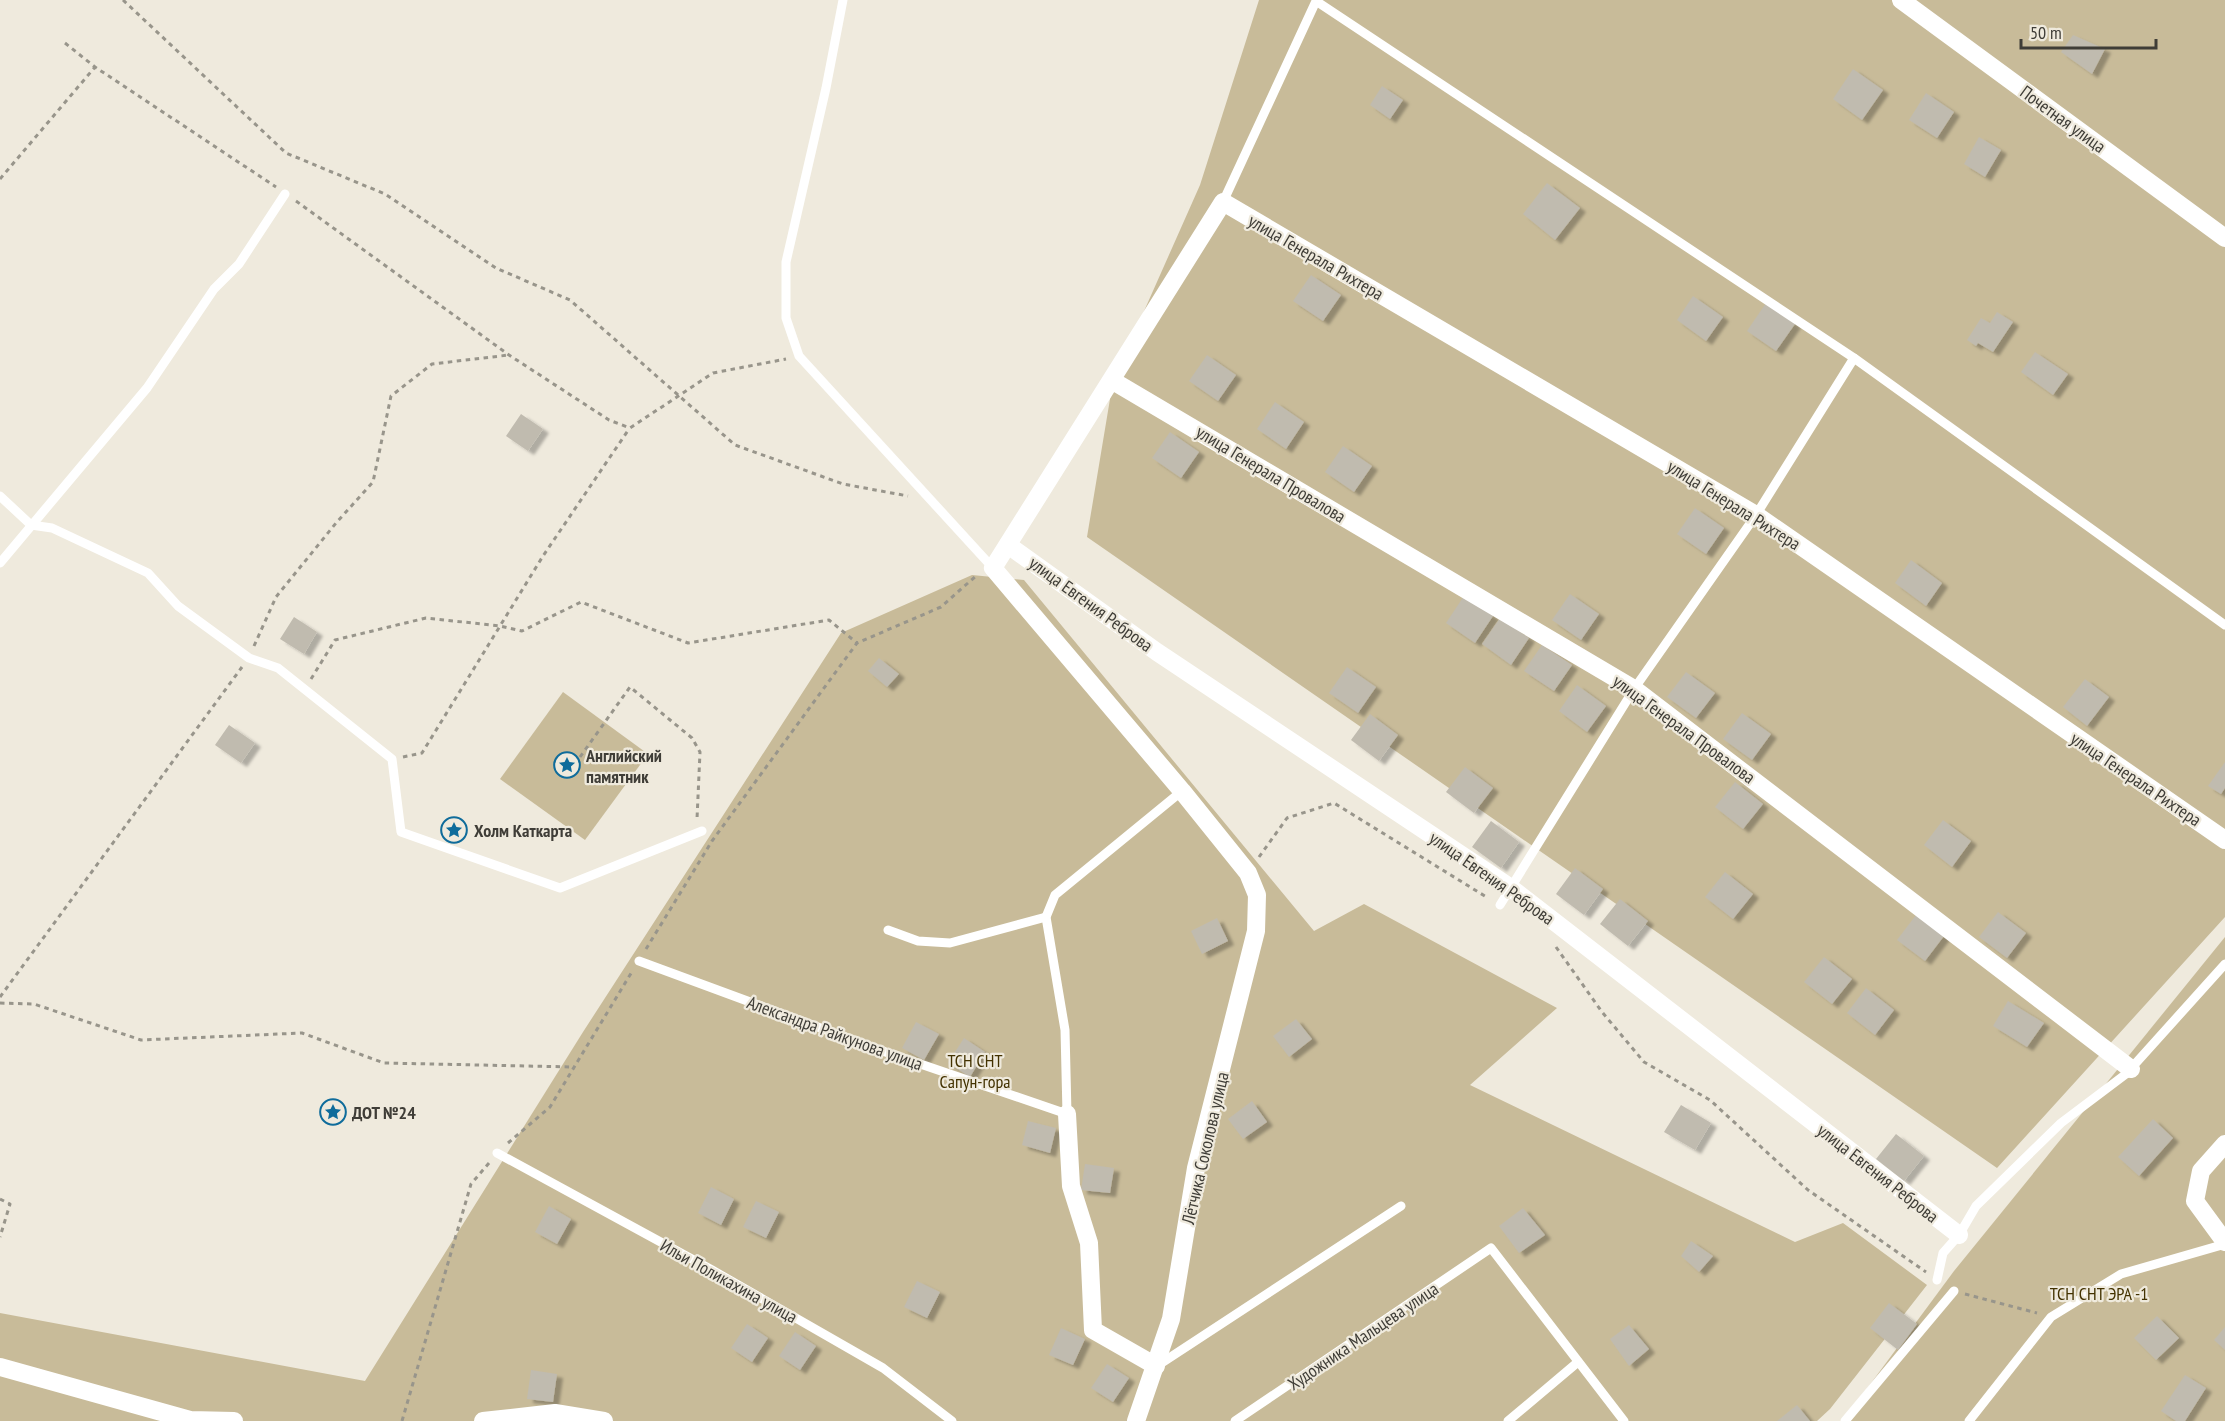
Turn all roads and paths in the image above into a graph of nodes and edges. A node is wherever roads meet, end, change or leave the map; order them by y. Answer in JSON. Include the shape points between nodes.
{"nodes":[{"id":1,"x":123,"y":0,"type":"edge"},
{"id":2,"x":843,"y":0,"type":"edge"},
{"id":3,"x":1316,"y":0,"type":"edge"},
{"id":4,"x":1901,"y":0,"type":"edge"},
{"id":5,"x":65,"y":43,"type":"dead end"},
{"id":6,"x":95,"y":67,"type":"junction"},
{"id":7,"x":0,"y":179,"type":"edge"},
{"id":8,"x":285,"y":194,"type":"junction"},
{"id":9,"x":1223,"y":202,"type":"junction"},
{"id":10,"x":2225,"y":238,"type":"edge"},
{"id":11,"x":799,"y":356,"type":"junction"},
{"id":12,"x":1854,"y":358,"type":"junction"},
{"id":13,"x":1113,"y":381,"type":"junction"},
{"id":14,"x":677,"y":394,"type":"junction"},
{"id":15,"x":630,"y":428,"type":"junction"},
{"id":16,"x":0,"y":496,"type":"edge"},
{"id":17,"x":931,"y":500,"type":"junction"},
{"id":18,"x":1756,"y":515,"type":"junction"},
{"id":19,"x":32,"y":525,"type":"junction"},
{"id":20,"x":1008,"y":545,"type":"junction"},
{"id":21,"x":0,"y":563,"type":"edge"},
{"id":22,"x":993,"y":568,"type":"junction"},
{"id":23,"x":2225,"y":625,"type":"edge"},
{"id":24,"x":500,"y":626,"type":"junction"},
{"id":25,"x":856,"y":643,"type":"junction"},
{"id":26,"x":306,"y":688,"type":"junction"},
{"id":27,"x":1634,"y":689,"type":"junction"},
{"id":28,"x":580,"y":757,"type":"dead end"},
{"id":29,"x":392,"y":759,"type":"junction"},
{"id":30,"x":1182,"y":791,"type":"junction"},
{"id":31,"x":702,"y":831,"type":"junction"},
{"id":32,"x":2225,"y":840,"type":"edge"},
{"id":33,"x":712,"y":841,"type":"junction"},
{"id":34,"x":1248,"y":873,"type":"junction"},
{"id":35,"x":1511,"y":888,"type":"junction"},
{"id":36,"x":1500,"y":905,"type":"joint"},
{"id":37,"x":1046,"y":917,"type":"junction"},
{"id":38,"x":888,"y":930,"type":"dead end"},
{"id":39,"x":1554,"y":944,"type":"dead end"},
{"id":40,"x":639,"y":961,"type":"junction"},
{"id":41,"x":2225,"y":964,"type":"edge"},
{"id":42,"x":0,"y":1003,"type":"edge"},
{"id":43,"x":574,"y":1067,"type":"junction"},
{"id":44,"x":2131,"y":1069,"type":"junction"},
{"id":45,"x":1067,"y":1114,"type":"junction"},
{"id":46,"x":2225,"y":1144,"type":"edge"},
{"id":47,"x":497,"y":1153,"type":"junction"},
{"id":48,"x":0,"y":1198,"type":"edge"},
{"id":49,"x":1401,"y":1206,"type":"dead end"},
{"id":50,"x":1959,"y":1235,"type":"junction"},
{"id":51,"x":0,"y":1237,"type":"edge"},
{"id":52,"x":2225,"y":1243,"type":"edge"},
{"id":53,"x":1937,"y":1280,"type":"joint"},
{"id":54,"x":1954,"y":1291,"type":"joint"},
{"id":55,"x":2050,"y":1317,"type":"junction"},
{"id":56,"x":1578,"y":1362,"type":"junction"},
{"id":57,"x":1156,"y":1366,"type":"junction"},
{"id":58,"x":0,"y":1367,"type":"edge"},
{"id":59,"x":176,"y":1419,"type":"edge"},
{"id":60,"x":234,"y":1421,"type":"edge"},
{"id":61,"x":402,"y":1421,"type":"edge"},
{"id":62,"x":483,"y":1421,"type":"edge"},
{"id":63,"x":604,"y":1421,"type":"edge"},
{"id":64,"x":952,"y":1421,"type":"edge"},
{"id":65,"x":1136,"y":1421,"type":"edge"},
{"id":66,"x":1234,"y":1421,"type":"edge"},
{"id":67,"x":1508,"y":1421,"type":"edge"},
{"id":68,"x":1624,"y":1421,"type":"edge"},
{"id":69,"x":1845,"y":1421,"type":"edge"},
{"id":70,"x":1968,"y":1421,"type":"edge"}],
"edges":[{"from":1,"to":14,"type":"path","via":[[286,153],[385,194],[496,268],[570,300]]},
{"from":2,"to":11,"type":"lane","via":[[786,262],[786,318]]},
{"from":3,"to":9,"type":"lane"},
{"from":3,"to":12,"type":"lane"},
{"from":4,"to":10,"type":"street","name":"Почетная улица"},
{"from":5,"to":6,"type":"path"},
{"from":6,"to":7,"type":"path"},
{"from":6,"to":8,"type":"path"},
{"from":8,"to":15,"type":"path","via":[[509,355],[609,420]]},
{"from":8,"to":19,"type":"lane","via":[[239,264],[214,289],[147,388]]},
{"from":9,"to":13,"type":"street"},
{"from":9,"to":18,"type":"street","name":"улица Генерала Рихтера"},
{"from":11,"to":14,"type":"path","via":[[713,372]]},
{"from":11,"to":17,"type":"lane"},
{"from":12,"to":18,"type":"lane"},
{"from":12,"to":23,"type":"lane"},
{"from":13,"to":20,"type":"street"},
{"from":13,"to":27,"type":"street","name":"улица Генерала Провалова"},
{"from":14,"to":15,"type":"path"},
{"from":14,"to":17,"type":"path","via":[[735,446],[843,484]]},
{"from":15,"to":24,"type":"path"},
{"from":16,"to":19,"type":"lane"},
{"from":17,"to":22,"type":"lane"},
{"from":18,"to":27,"type":"lane"},
{"from":18,"to":32,"type":"street","name":"улица Генерала Рихтера"},
{"from":19,"to":21,"type":"lane"},
{"from":19,"to":26,"type":"lane","via":[[52,528],[148,573],[178,606],[249,658],[278,668]]},
{"from":20,"to":22,"type":"street"},
{"from":20,"to":35,"type":"street","name":"улица Евгения Реброва","via":[[1157,652]]},
{"from":22,"to":25,"type":"path","via":[[976,576],[941,607]]},
{"from":22,"to":30,"type":"street"},
{"from":24,"to":25,"type":"path","via":[[522,631],[581,602],[688,644],[829,620]]},
{"from":24,"to":26,"type":"path","via":[[426,618],[335,640]]},
{"from":24,"to":29,"type":"path","via":[[422,753]]},
{"from":25,"to":33,"type":"path"},
{"from":26,"to":29,"type":"lane"},
{"from":27,"to":35,"type":"lane"},
{"from":27,"to":44,"type":"street","name":"улица Генерала Провалова"},
{"from":28,"to":31,"type":"path","via":[[630,687],[692,738],[700,752],[696,825]]},
{"from":29,"to":31,"type":"lane","via":[[401,832],[560,888]]},
{"from":30,"to":34,"type":"street"},
{"from":30,"to":37,"type":"lane","via":[[1055,895]]},
{"from":31,"to":33,"type":"path"},
{"from":33,"to":40,"type":"path"},
{"from":34,"to":36,"type":"path","via":[[1287,818],[1334,803]]},
{"from":34,"to":57,"type":"street","name":"Лётчика Соколова улица","via":[[1257,895],[1256,931],[1196,1168],[1171,1319]]},
{"from":35,"to":36,"type":"lane"},
{"from":35,"to":50,"type":"street","name":"улица Евгения Реброва"},
{"from":37,"to":38,"type":"lane","via":[[950,943],[918,941]]},
{"from":37,"to":45,"type":"lane","via":[[1065,1030]]},
{"from":39,"to":53,"type":"path","via":[[1602,1012],[1644,1062],[1710,1100],[1808,1190]]},
{"from":40,"to":43,"type":"path"},
{"from":40,"to":45,"type":"lane","name":"Александра Райкунова улица"},
{"from":41,"to":44,"type":"lane"},
{"from":42,"to":43,"type":"path","via":[[34,1004],[141,1040],[302,1033],[384,1063]]},
{"from":43,"to":47,"type":"path","via":[[550,1107]]},
{"from":44,"to":50,"type":"lane","via":[[2061,1123],[2012,1169],[1976,1206]]},
{"from":45,"to":57,"type":"street","via":[[1071,1186],[1089,1243],[1093,1330]]},
{"from":46,"to":52,"type":"street","via":[[2201,1171],[2195,1201]]},
{"from":47,"to":61,"type":"path","via":[[471,1184]]},
{"from":47,"to":64,"type":"lane","name":"Ильи Поликахина улица","via":[[883,1368]]},
{"from":48,"to":51,"type":"path","via":[[10,1204]]},
{"from":49,"to":57,"type":"lane"},
{"from":50,"to":53,"type":"lane","via":[[1943,1253]]},
{"from":52,"to":55,"type":"lane","via":[[2121,1274]]},
{"from":54,"to":55,"type":"path"},
{"from":54,"to":69,"type":"lane"},
{"from":55,"to":70,"type":"lane"},
{"from":56,"to":66,"type":"lane","name":"Художника Мальцева улица","via":[[1491,1248]]},
{"from":56,"to":67,"type":"lane"},
{"from":56,"to":68,"type":"lane"},
{"from":57,"to":65,"type":"street","name":"Лётчика Соколова улица"},
{"from":58,"to":59,"type":"street"},
{"from":59,"to":60,"type":"street"},
{"from":62,"to":63,"type":"street","via":[[555,1413]]}]}
